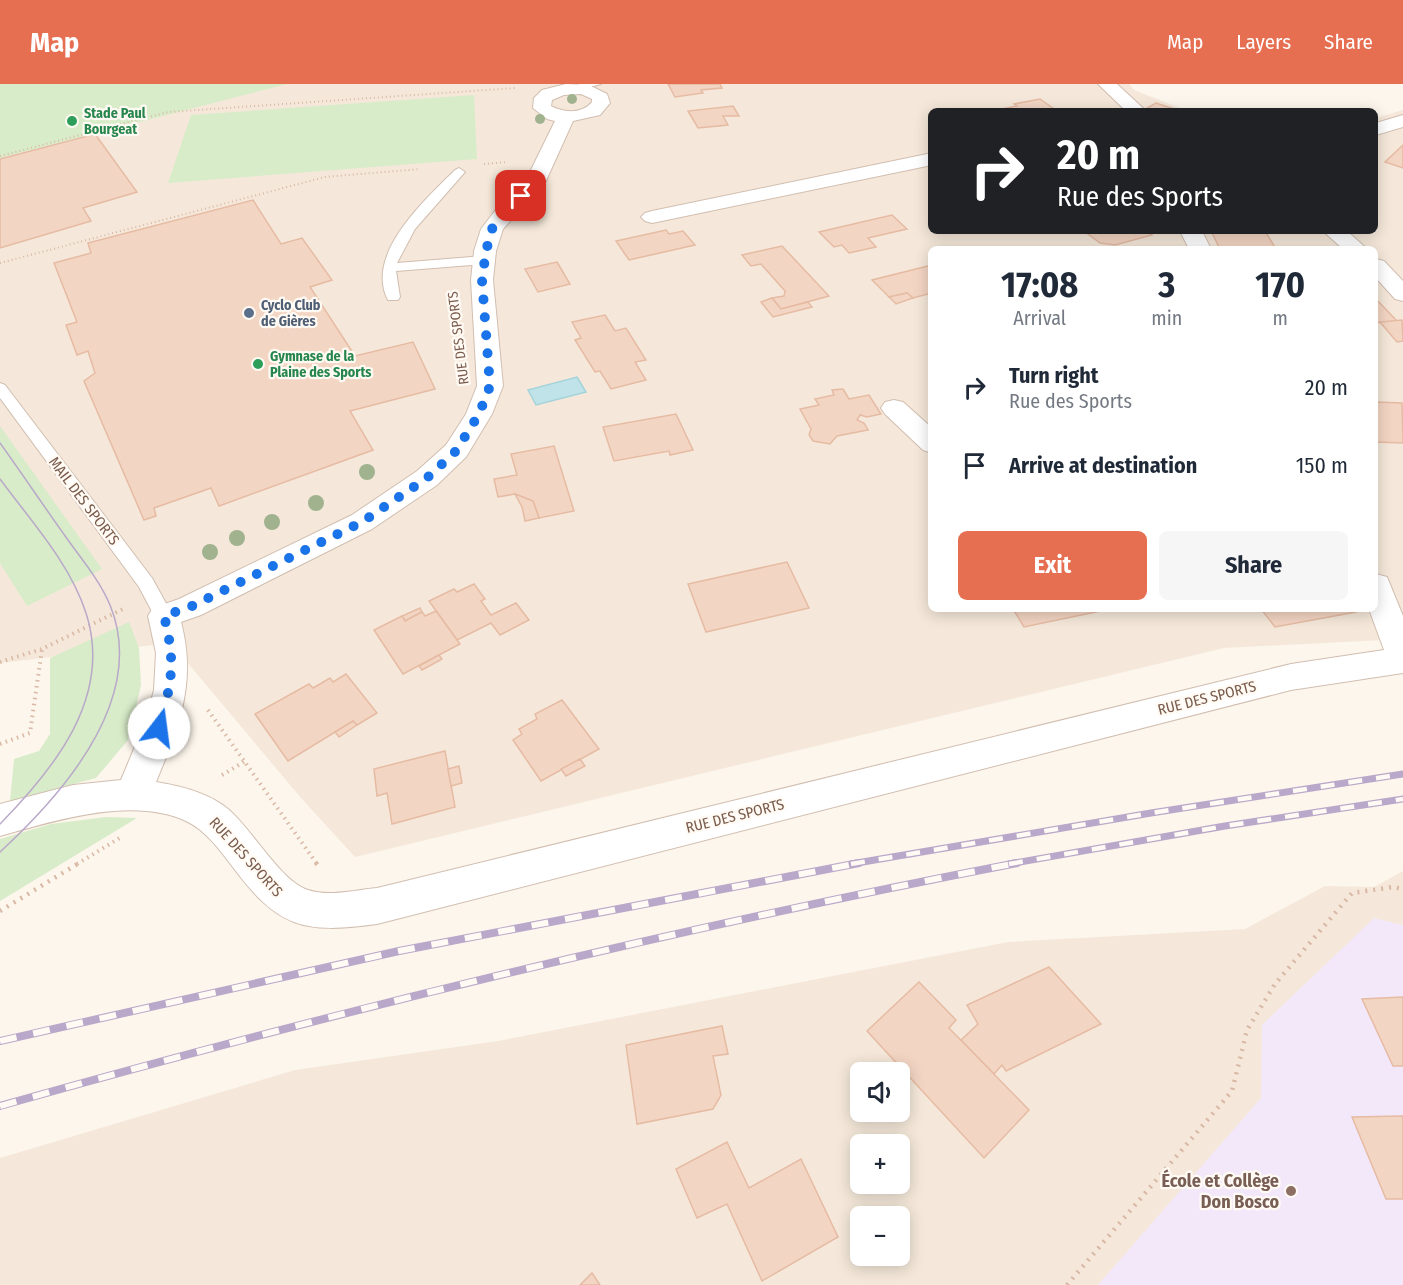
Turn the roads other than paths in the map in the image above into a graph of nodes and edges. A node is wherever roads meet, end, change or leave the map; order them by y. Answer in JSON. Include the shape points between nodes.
{"nodes":[{"id":1,"x":596,"y":84,"type":"edge"},
{"id":2,"x":1107,"y":84,"type":"edge"},
{"id":3,"x":572,"y":89,"type":"junction"},
{"id":4,"x":1134,"y":108,"type":"edge"},
{"id":5,"x":566,"y":117,"type":"junction"},
{"id":6,"x":1403,"y":122,"type":"edge"},
{"id":7,"x":1378,"y":128,"type":"edge"},
{"id":8,"x":928,"y":160,"type":"edge"},
{"id":9,"x":459,"y":172,"type":"dead end"},
{"id":10,"x":652,"y":217,"type":"dead end"},
{"id":11,"x":1338,"y":234,"type":"edge"},
{"id":12,"x":1352,"y":246,"type":"edge"},
{"id":13,"x":484,"y":261,"type":"junction"},
{"id":14,"x":389,"y":268,"type":"junction"},
{"id":15,"x":1378,"y":268,"type":"edge"},
{"id":16,"x":1403,"y":294,"type":"edge"},
{"id":17,"x":393,"y":297,"type":"dead end"},
{"id":18,"x":0,"y":388,"type":"edge"},
{"id":19,"x":894,"y":408,"type":"dead end"},
{"id":20,"x":928,"y":440,"type":"edge"},
{"id":21,"x":1378,"y":590,"type":"edge"},
{"id":22,"x":158,"y":605,"type":"junction"},
{"id":23,"x":1403,"y":659,"type":"edge"},
{"id":24,"x":133,"y":794,"type":"junction"},
{"id":25,"x":0,"y":820,"type":"edge"}],
"edges":[{"from":1,"to":3,"type":"lane"},
{"from":2,"to":4,"type":"street"},
{"from":3,"to":5,"type":"street","via":[[548,93],[543,98],[542,108],[546,112]]},
{"from":3,"to":5,"type":"street","via":[[593,91],[601,102],[594,111]]},
{"from":5,"to":13,"type":"street","name":"RUE DES SPORTS","via":[[535,183],[492,229]]},
{"from":6,"to":7,"type":"street"},
{"from":8,"to":10,"type":"street"},
{"from":9,"to":14,"type":"lane","via":[[413,222],[395,250]]},
{"from":11,"to":12,"type":"street"},
{"from":13,"to":14,"type":"lane"},
{"from":13,"to":22,"type":"street","name":"RUE DES SPORTS","via":[[490,386],[479,414],[456,451],[427,478],[362,522],[190,607]]},
{"from":14,"to":17,"type":"lane"},
{"from":15,"to":16,"type":"street"},
{"from":18,"to":22,"type":"lane","name":"MAIL DES SPORTS"},
{"from":19,"to":20,"type":"street"},
{"from":21,"to":23,"type":"street"},
{"from":22,"to":24,"type":"street","via":[[171,643],[172,677],[155,741]]},
{"from":23,"to":24,"type":"street","name":"RUE DES SPORTS","via":[[1291,677],[376,906],[336,912],[301,908],[282,898],[233,838],[197,809],[159,796]]},
{"from":24,"to":25,"type":"street","name":"RUE DES SPORTS","via":[[81,800]]}]}
